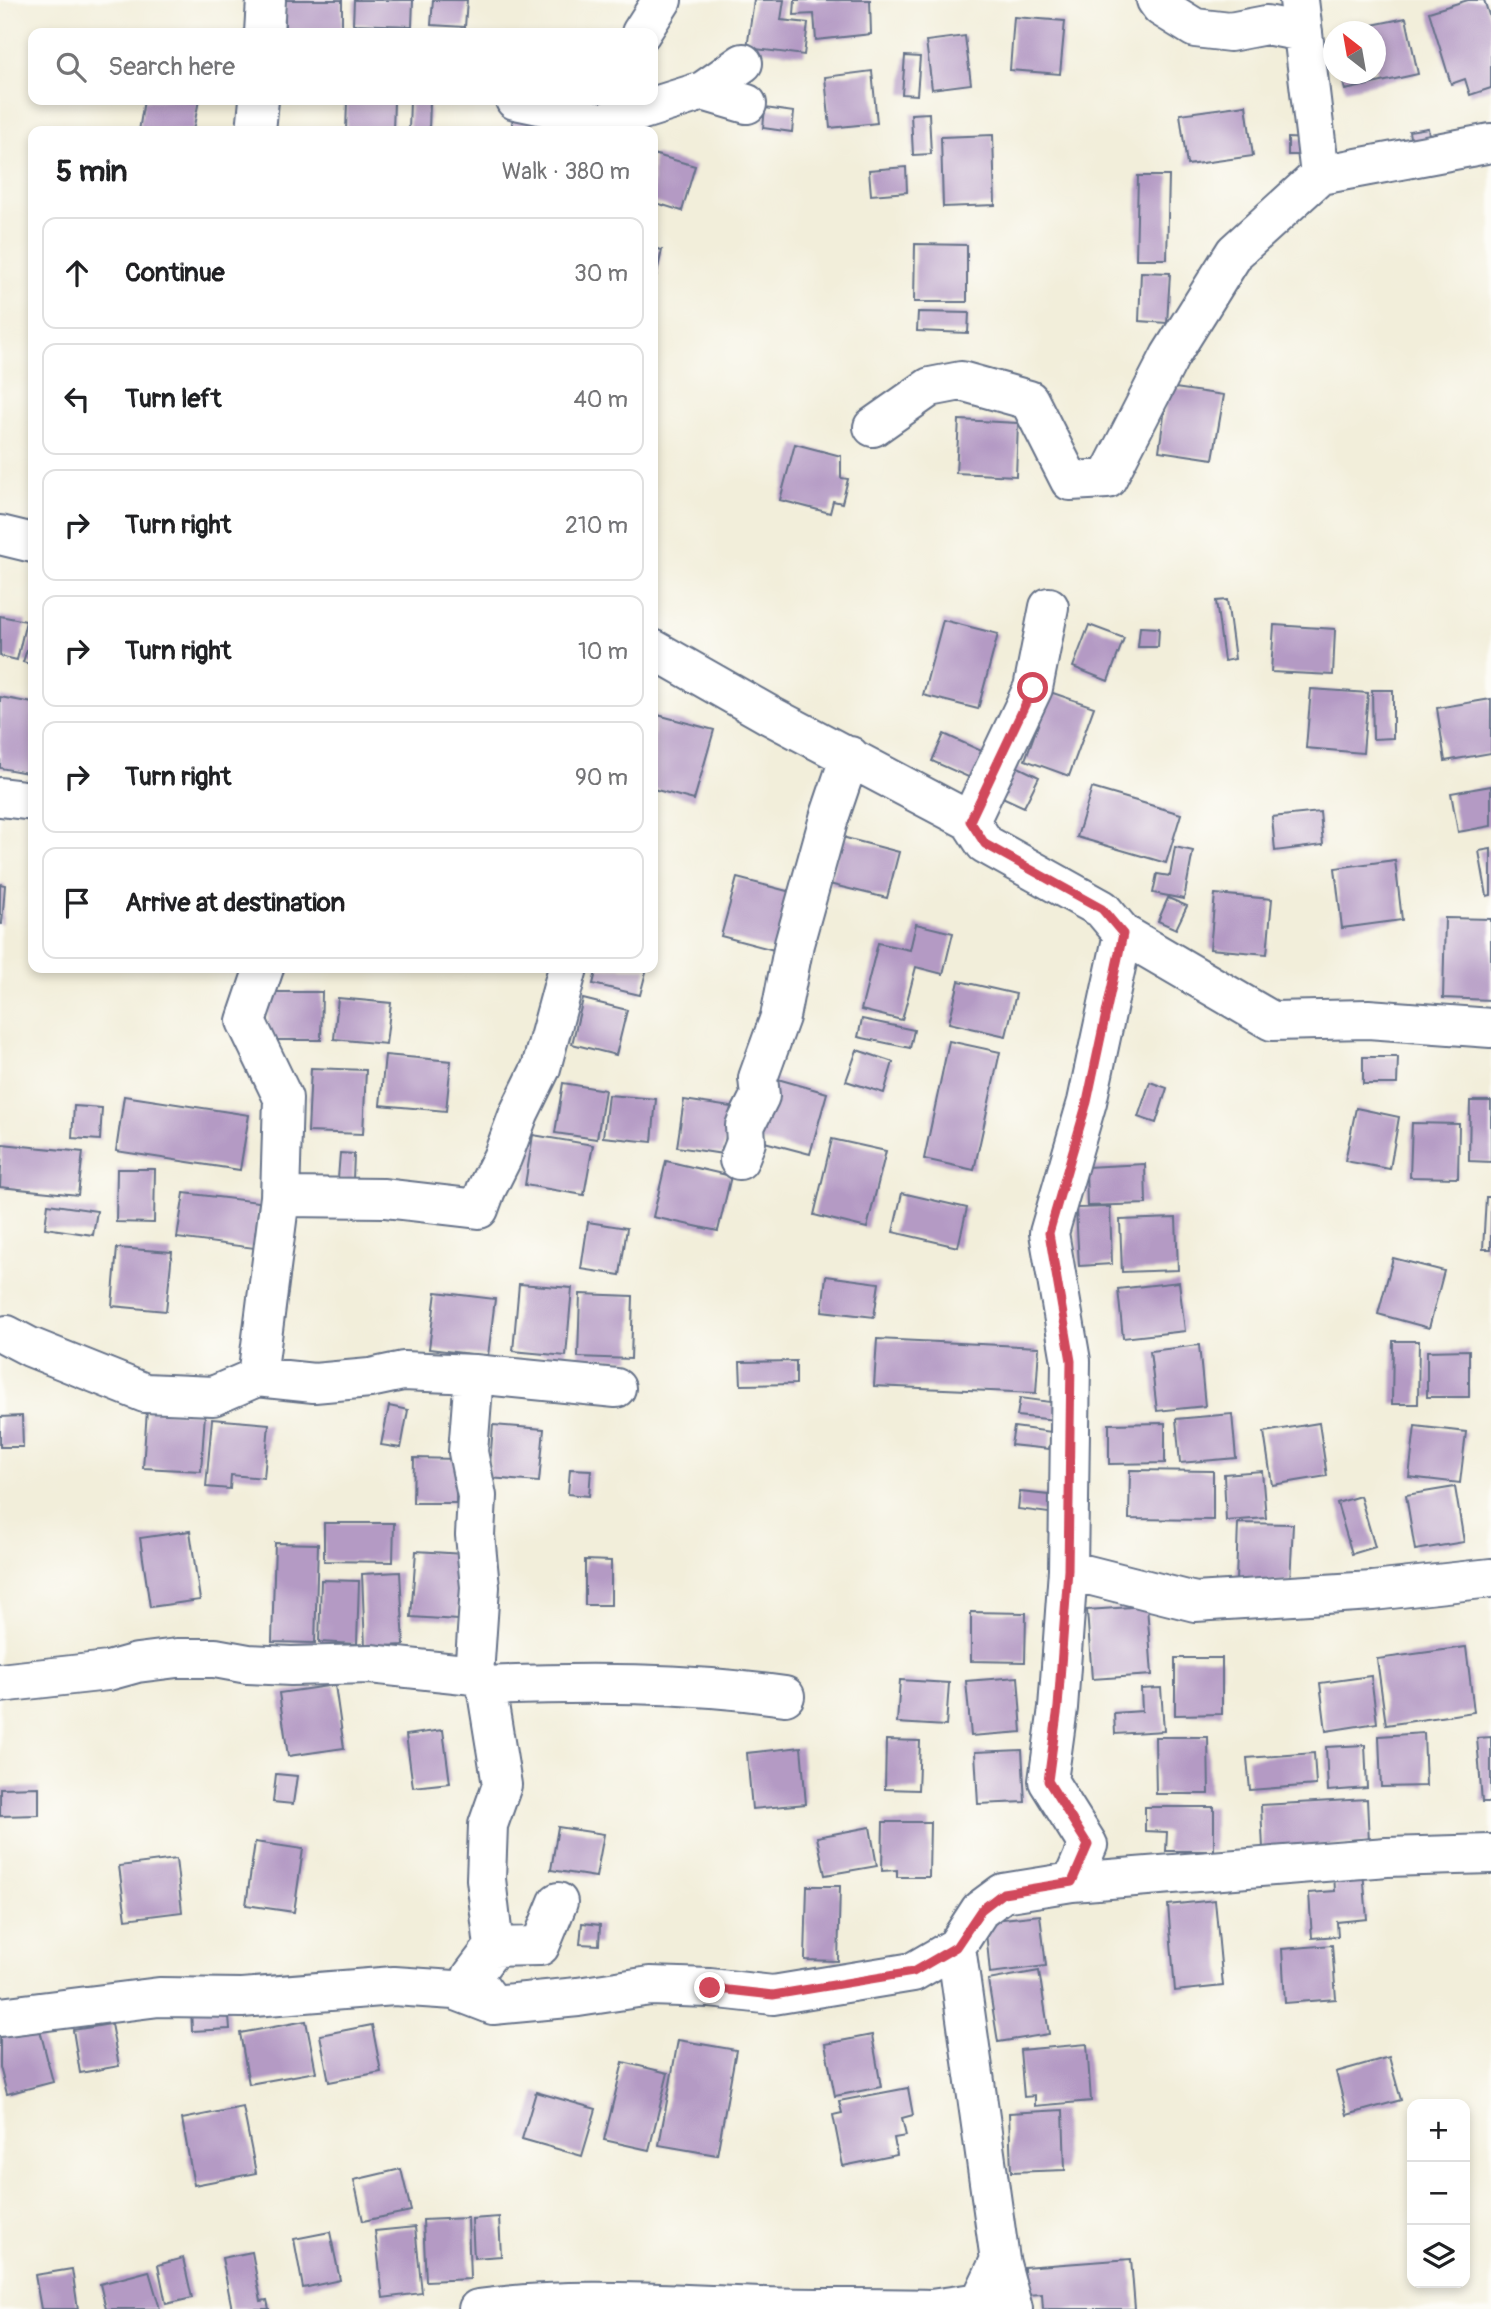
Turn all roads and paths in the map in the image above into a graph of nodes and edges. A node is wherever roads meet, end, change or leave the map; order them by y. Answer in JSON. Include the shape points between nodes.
{"nodes":[{"id":1,"x":266,"y":0,"type":"edge"},
{"id":2,"x":662,"y":0,"type":"edge"},
{"id":3,"x":1156,"y":0,"type":"edge"},
{"id":4,"x":1301,"y":16,"type":"edge"},
{"id":5,"x":264,"y":28,"type":"edge"},
{"id":6,"x":644,"y":28,"type":"edge"},
{"id":7,"x":743,"y":63,"type":"dead end"},
{"id":8,"x":704,"y":91,"type":"junction"},
{"id":9,"x":747,"y":104,"type":"dead end"},
{"id":10,"x":259,"y":105,"type":"edge"},
{"id":11,"x":539,"y":105,"type":"edge"},
{"id":12,"x":622,"y":116,"type":"edge"},
{"id":13,"x":257,"y":126,"type":"edge"},
{"id":14,"x":1491,"y":143,"type":"edge"},
{"id":15,"x":1320,"y":175,"type":"junction"},
{"id":16,"x":873,"y":427,"type":"dead end"},
{"id":17,"x":0,"y":535,"type":"edge"},
{"id":18,"x":28,"y":542,"type":"edge"},
{"id":19,"x":1049,"y":607,"type":"dead end"},
{"id":20,"x":658,"y":654,"type":"edge"},
{"id":21,"x":850,"y":756,"type":"junction"},
{"id":22,"x":0,"y":797,"type":"edge"},
{"id":23,"x":28,"y":800,"type":"edge"},
{"id":24,"x":970,"y":821,"type":"junction"},
{"id":25,"x":1123,"y":934,"type":"junction"},
{"id":26,"x":262,"y":973,"type":"edge"},
{"id":27,"x":567,"y":973,"type":"edge"},
{"id":28,"x":1491,"y":1028,"type":"edge"},
{"id":29,"x":739,"y":1160,"type":"dead end"},
{"id":30,"x":280,"y":1197,"type":"junction"},
{"id":31,"x":2,"y":1336,"type":"edge"},
{"id":32,"x":474,"y":1374,"type":"junction"},
{"id":33,"x":257,"y":1377,"type":"junction"},
{"id":34,"x":616,"y":1388,"type":"dead end"},
{"id":35,"x":1068,"y":1570,"type":"junction"},
{"id":36,"x":1491,"y":1578,"type":"edge"},
{"id":37,"x":480,"y":1681,"type":"junction"},
{"id":38,"x":0,"y":1683,"type":"edge"},
{"id":39,"x":785,"y":1696,"type":"dead end"},
{"id":40,"x":1491,"y":1854,"type":"edge"},
{"id":41,"x":1072,"y":1882,"type":"junction"},
{"id":42,"x":558,"y":1902,"type":"dead end"},
{"id":43,"x":494,"y":1947,"type":"junction"},
{"id":44,"x":956,"y":1947,"type":"junction"},
{"id":45,"x":493,"y":2005,"type":"junction"},
{"id":46,"x":0,"y":2017,"type":"edge"},
{"id":47,"x":1000,"y":2260,"type":"junction"},
{"id":48,"x":478,"y":2309,"type":"edge"},
{"id":49,"x":931,"y":2309,"type":"edge"},
{"id":50,"x":1013,"y":2309,"type":"edge"}],
"edges":[{"from":1,"to":5,"type":"street"},
{"from":2,"to":6,"type":"street"},
{"from":3,"to":4,"type":"street","via":[[1195,28],[1230,32]]},
{"from":4,"to":15,"type":"street"},
{"from":7,"to":8,"type":"street"},
{"from":8,"to":9,"type":"street"},
{"from":8,"to":12,"type":"street"},
{"from":10,"to":13,"type":"street"},
{"from":11,"to":12,"type":"street","via":[[601,123]]},
{"from":14,"to":15,"type":"street"},
{"from":15,"to":16,"type":"street","via":[[1235,252],[1170,356],[1107,479],[1070,481],[1029,400],[961,381],[930,387]]},
{"from":17,"to":18,"type":"street"},
{"from":19,"to":24,"type":"street","via":[[1033,688]]},
{"from":20,"to":21,"type":"street"},
{"from":21,"to":24,"type":"street"},
{"from":21,"to":29,"type":"street","via":[[794,944],[780,1017],[758,1077],[760,1096],[745,1126],[746,1142]]},
{"from":22,"to":23,"type":"street"},
{"from":24,"to":25,"type":"street","via":[[985,844],[1102,909]]},
{"from":25,"to":28,"type":"street","via":[[1272,1021],[1368,1019]]},
{"from":25,"to":35,"type":"street","via":[[1087,1102],[1049,1233],[1071,1361]]},
{"from":26,"to":30,"type":"street","via":[[246,1021],[283,1098]]},
{"from":27,"to":30,"type":"street","via":[[541,1068],[479,1209],[384,1198]]},
{"from":30,"to":33,"type":"street"},
{"from":31,"to":33,"type":"street","via":[[145,1393],[213,1396]]},
{"from":32,"to":33,"type":"street","via":[[403,1371],[314,1383]]},
{"from":32,"to":34,"type":"street"},
{"from":32,"to":37,"type":"street","via":[[468,1452],[477,1496]]},
{"from":35,"to":36,"type":"street","via":[[1195,1602]]},
{"from":35,"to":41,"type":"street","via":[[1048,1781],[1088,1845]]},
{"from":37,"to":38,"type":"street","via":[[370,1664],[291,1666],[203,1658]]},
{"from":37,"to":39,"type":"street","via":[[663,1684]]},
{"from":37,"to":43,"type":"street","via":[[502,1785],[487,1838],[486,1879]]},
{"from":40,"to":41,"type":"street","via":[[1387,1857]]},
{"from":41,"to":44,"type":"street","via":[[1003,1893],[981,1910]]},
{"from":42,"to":43,"type":"street","via":[[540,1946]]},
{"from":43,"to":45,"type":"street","via":[[472,1976]]},
{"from":44,"to":45,"type":"street","via":[[913,1972],[773,1995],[650,1986]]},
{"from":44,"to":47,"type":"street"},
{"from":45,"to":46,"type":"street","via":[[454,1990],[394,1986],[242,1998],[159,1997]]},
{"from":47,"to":49,"type":"street","via":[[980,2302]]},
{"from":47,"to":50,"type":"street"},
{"from":48,"to":49,"type":"street","via":[[584,2302]]}]}
